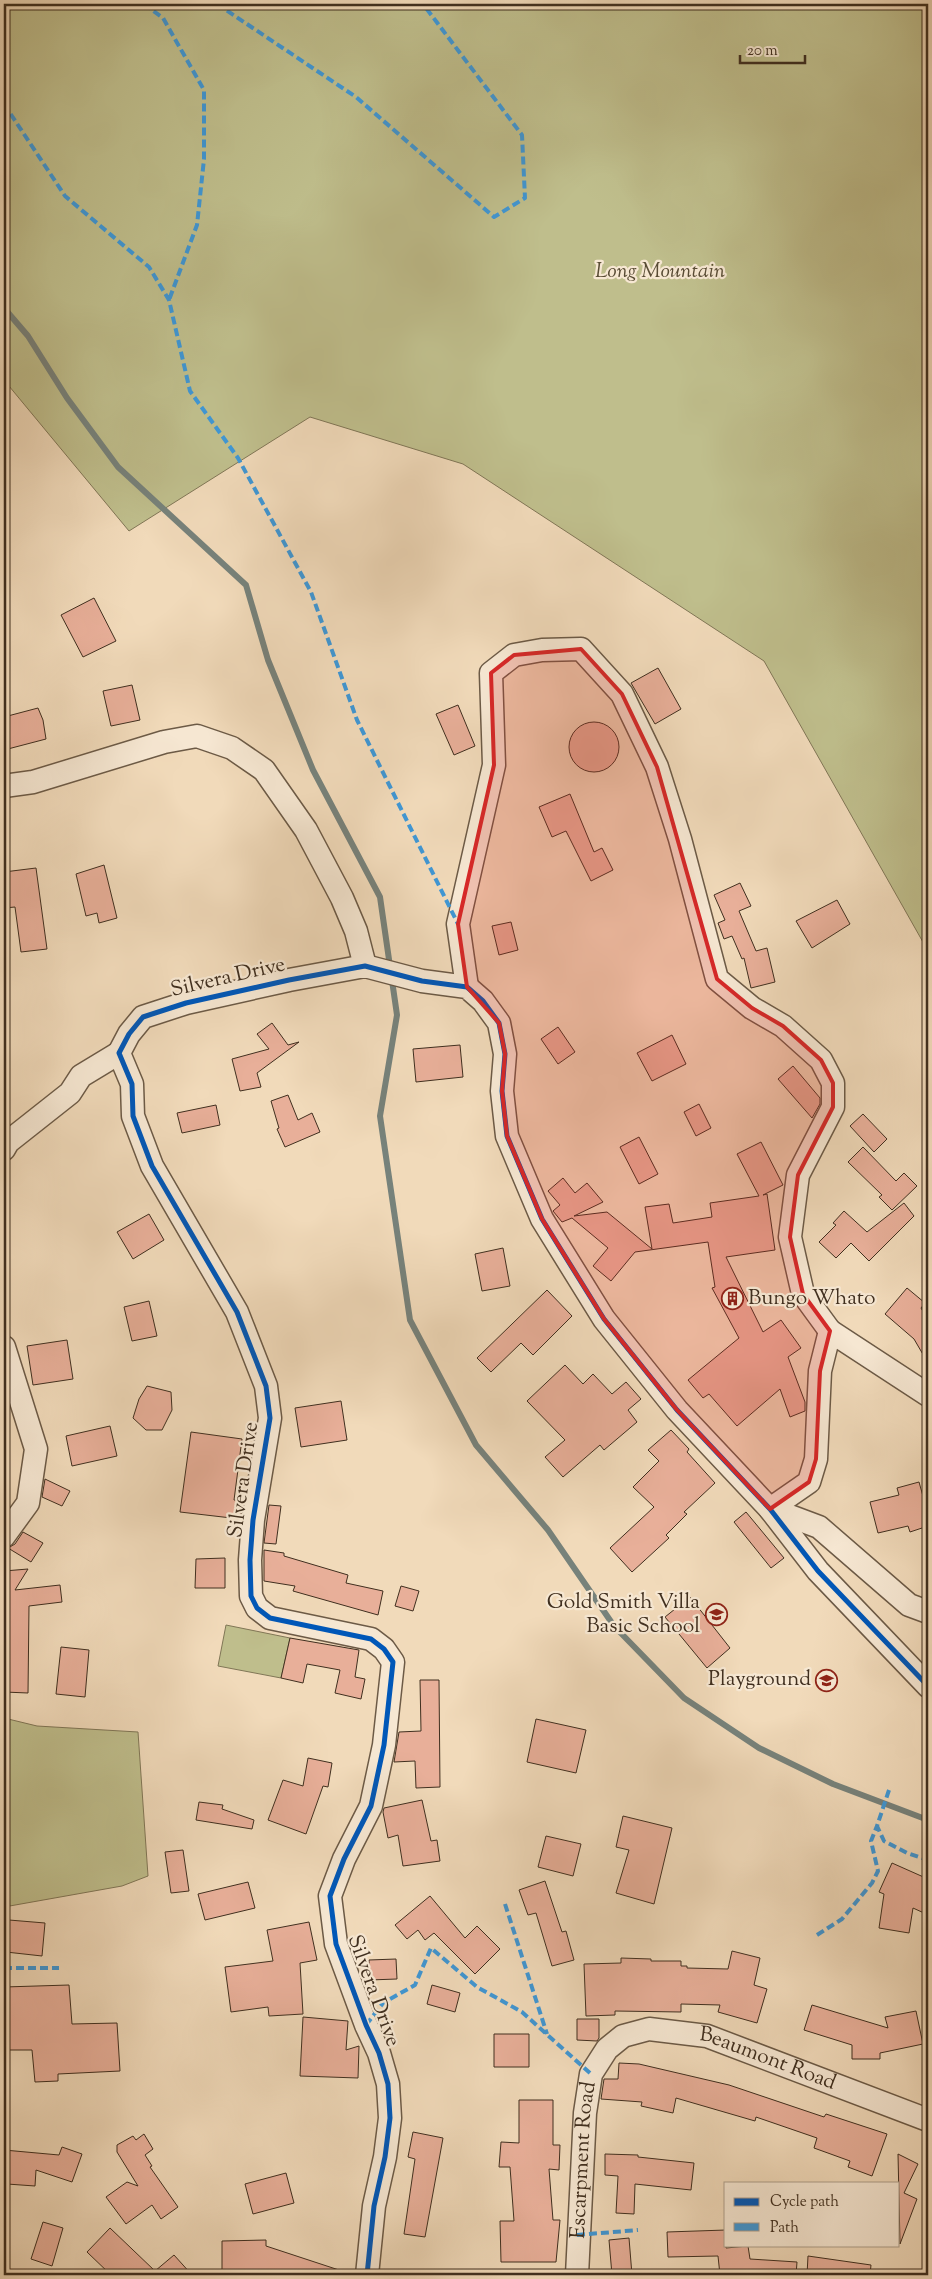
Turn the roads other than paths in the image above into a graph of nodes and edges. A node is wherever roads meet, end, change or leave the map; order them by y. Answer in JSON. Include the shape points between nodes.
{"nodes":[{"id":1,"x":4,"y":786,"type":"edge"},
{"id":2,"x":374,"y":968,"type":"junction"},
{"id":3,"x":467,"y":987,"type":"junction"},
{"id":4,"x":119,"y":1054,"type":"junction"},
{"id":5,"x":4,"y":1149,"type":"edge"},
{"id":6,"x":830,"y":1331,"type":"junction"},
{"id":7,"x":4,"y":1347,"type":"edge"},
{"id":8,"x":928,"y":1395,"type":"edge"},
{"id":9,"x":770,"y":1509,"type":"junction"},
{"id":10,"x":4,"y":1536,"type":"edge"},
{"id":11,"x":928,"y":1612,"type":"edge"},
{"id":12,"x":928,"y":1686,"type":"edge"},
{"id":13,"x":607,"y":2049,"type":"joint"},
{"id":14,"x":928,"y":2120,"type":"edge"},
{"id":15,"x":367,"y":2275,"type":"edge"},
{"id":16,"x":577,"y":2275,"type":"edge"}],
"edges":[{"from":1,"to":2,"type":"street","via":[[33,782],[164,742],[197,736],[232,748],[264,770],[306,830]]},
{"from":2,"to":3,"type":"street"},
{"from":2,"to":4,"type":"street","name":"Silvera Drive","via":[[289,980],[186,1003],[143,1017]]},
{"from":3,"to":6,"type":"street","via":[[458,924],[494,765],[491,673],[514,655],[581,648],[622,694],[656,767],[680,839],[717,979],[752,1008],[783,1026],[821,1060],[832,1083],[833,1106],[798,1175],[790,1237],[803,1294]]},
{"from":3,"to":9,"type":"street","via":[[483,1001],[499,1023],[505,1054],[502,1091],[507,1136],[542,1219],[604,1319],[677,1410]]},
{"from":4,"to":5,"type":"street","via":[[81,1076],[70,1093],[8,1142]]},
{"from":4,"to":15,"type":"street","name":"Silvera Drive","via":[[132,1084],[133,1116],[152,1166],[237,1312],[266,1386],[270,1418],[253,1520],[251,1596],[257,1608],[270,1618],[370,1639],[384,1649],[393,1662],[384,1745],[371,1806],[344,1859],[330,1896],[336,1944],[388,2084],[390,2118],[374,2206]]},
{"from":6,"to":8,"type":"street"},
{"from":6,"to":9,"type":"street","via":[[820,1371],[816,1460],[809,1482]]},
{"from":7,"to":10,"type":"street","via":[[36,1449],[28,1504]]},
{"from":9,"to":11,"type":"street","via":[[818,1527],[909,1605]]},
{"from":9,"to":12,"type":"street","via":[[818,1571]]},
{"from":13,"to":14,"type":"street","name":"Beaumont Road","via":[[623,2036],[650,2029],[707,2036]]},
{"from":13,"to":16,"type":"street","name":"Escarpment Road","via":[[591,2074],[585,2113]]}]}
